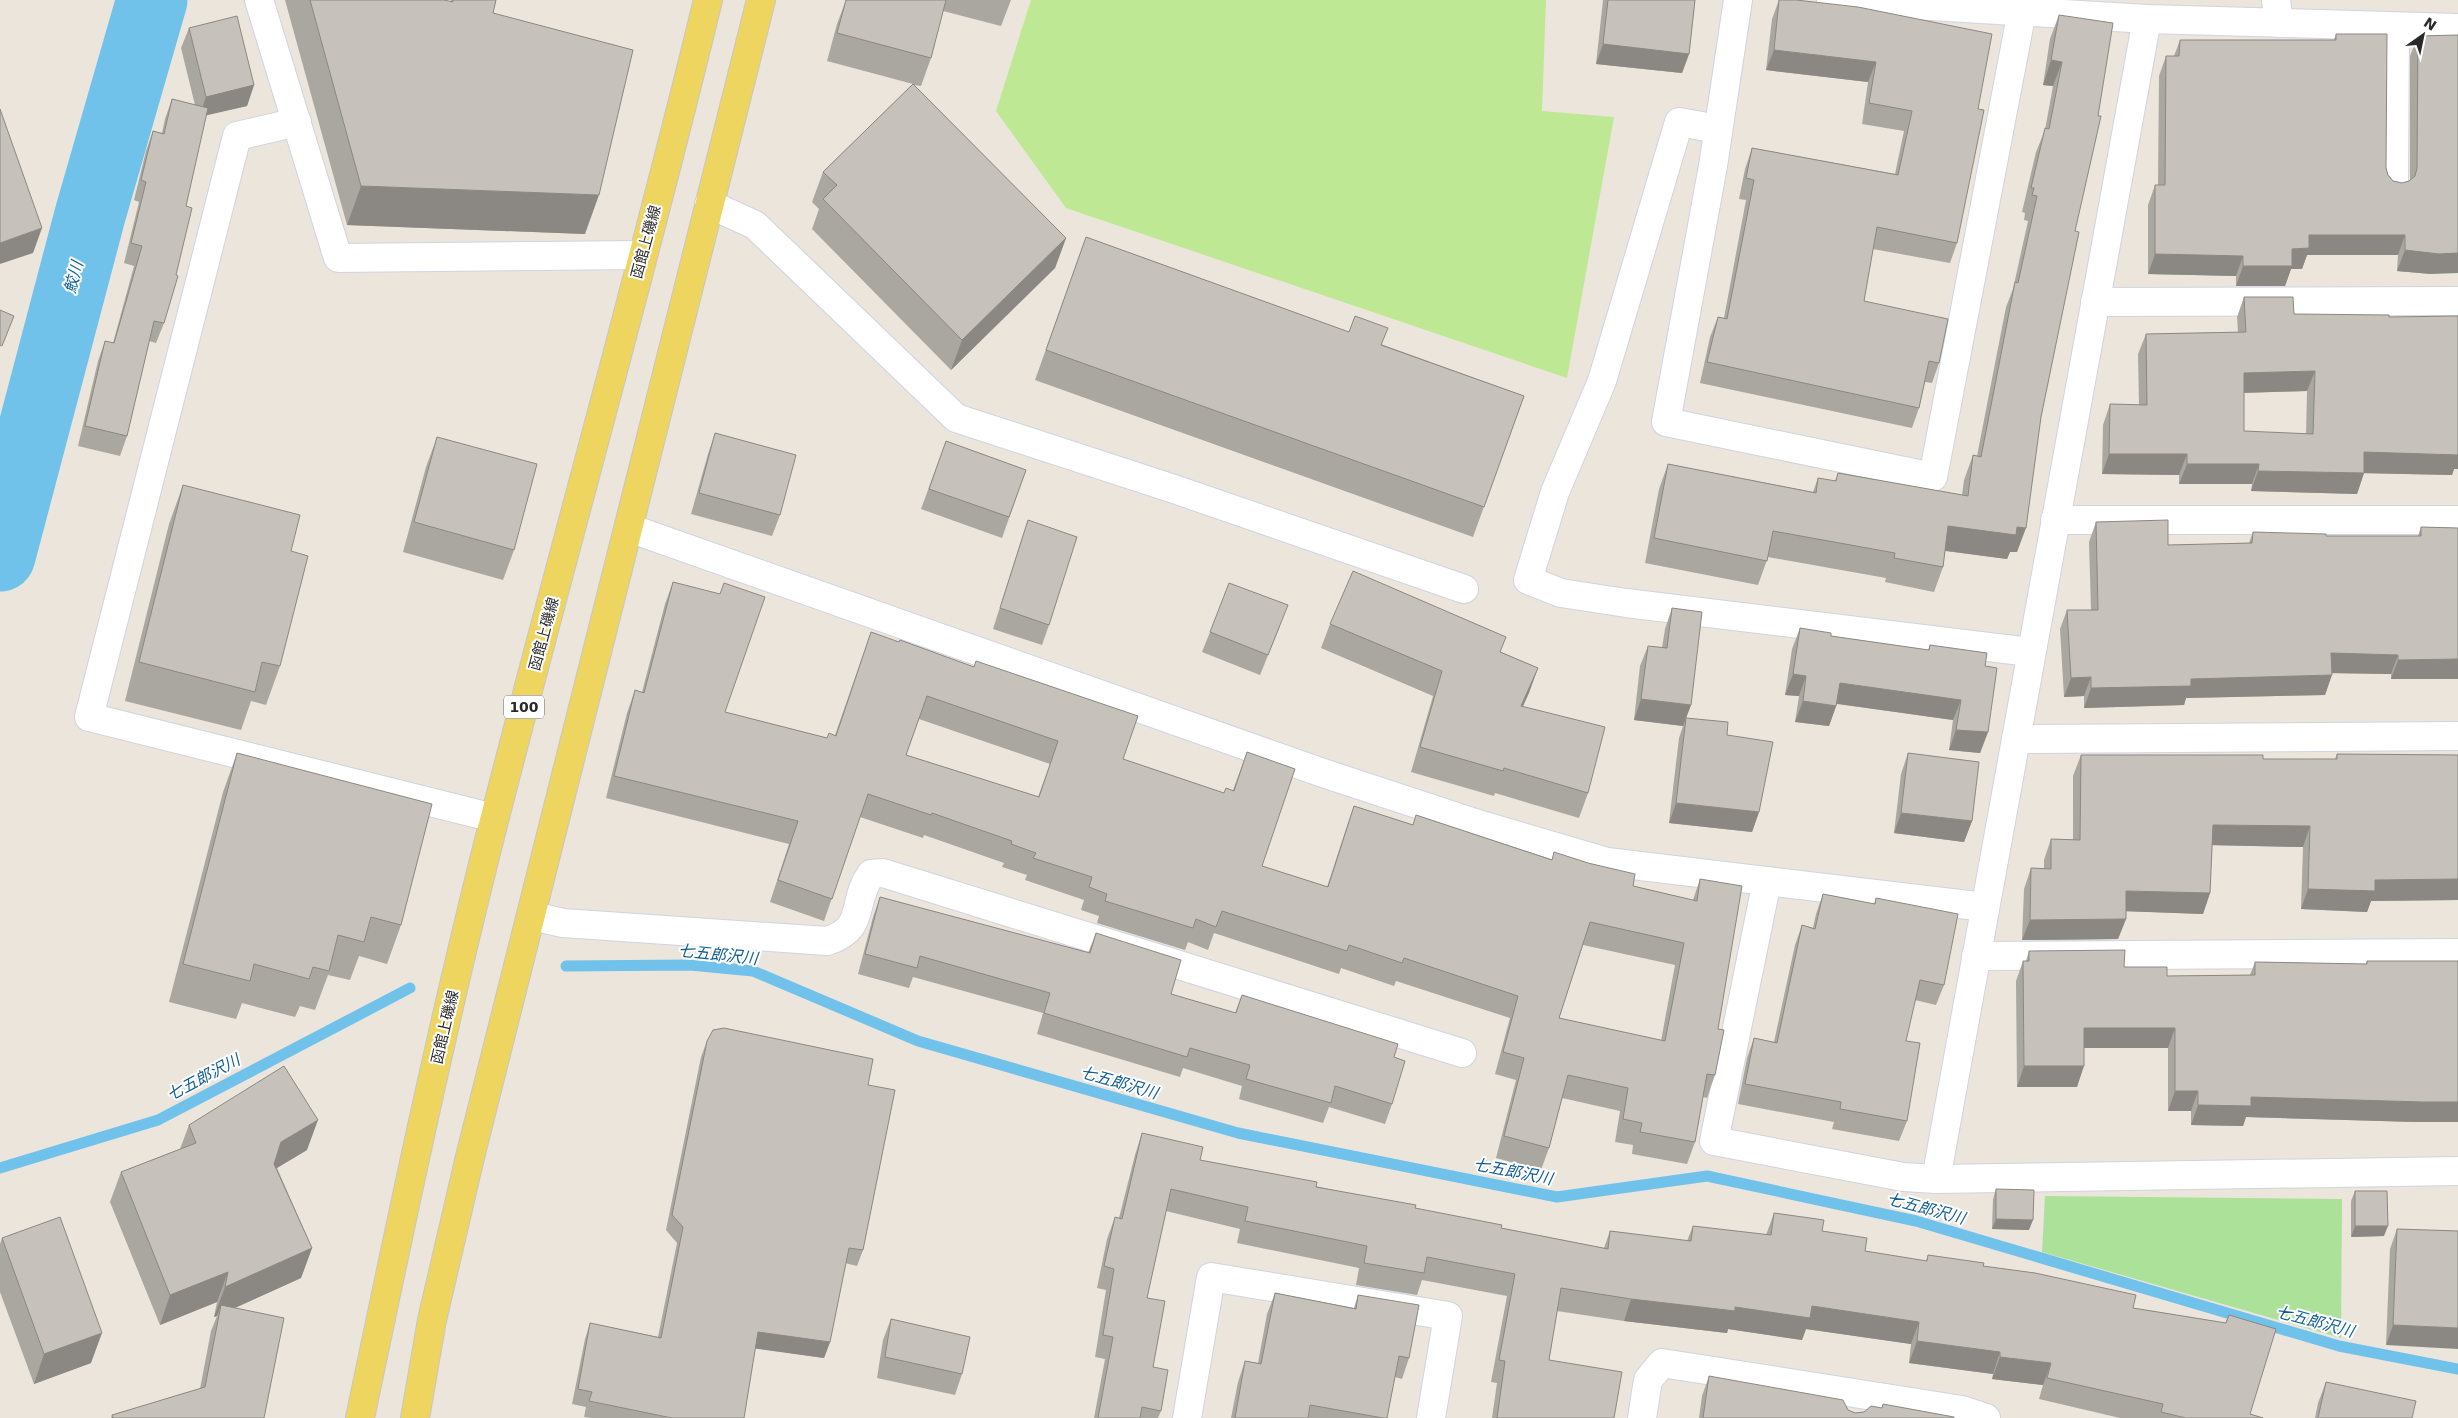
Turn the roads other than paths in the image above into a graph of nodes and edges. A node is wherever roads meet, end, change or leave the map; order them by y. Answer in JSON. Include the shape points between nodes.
{"nodes":[{"id":1,"x":259,"y":0,"type":"edge"},
{"id":2,"x":708,"y":0,"type":"edge"},
{"id":3,"x":761,"y":0,"type":"edge"},
{"id":4,"x":1738,"y":0,"type":"edge"},
{"id":5,"x":1831,"y":0,"type":"edge"},
{"id":6,"x":2062,"y":6,"type":"edge"},
{"id":7,"x":2022,"y":11,"type":"junction"},
{"id":8,"x":2278,"y":12,"type":"edge"},
{"id":9,"x":2147,"y":19,"type":"junction"},
{"id":10,"x":2395,"y":27,"type":"junction"},
{"id":11,"x":2458,"y":28,"type":"edge"},
{"id":12,"x":297,"y":122,"type":"junction"},
{"id":13,"x":1718,"y":129,"type":"junction"},
{"id":14,"x":2394,"y":188,"type":"edge"},
{"id":15,"x":710,"y":204,"type":"junction"},
{"id":16,"x":643,"y":255,"type":"junction"},
{"id":17,"x":2458,"y":301,"type":"edge"},
{"id":18,"x":2095,"y":302,"type":"junction"},
{"id":19,"x":2054,"y":520,"type":"junction"},
{"id":20,"x":2458,"y":520,"type":"edge"},
{"id":21,"x":630,"y":528,"type":"junction"},
{"id":22,"x":1464,"y":589,"type":"dead end"},
{"id":23,"x":2030,"y":652,"type":"junction"},
{"id":24,"x":2458,"y":736,"type":"edge"},
{"id":25,"x":2016,"y":739,"type":"junction"},
{"id":26,"x":494,"y":818,"type":"junction"},
{"id":27,"x":1767,"y":881,"type":"junction"},
{"id":28,"x":1985,"y":907,"type":"junction"},
{"id":29,"x":532,"y":916,"type":"junction"},
{"id":30,"x":2458,"y":953,"type":"edge"},
{"id":31,"x":1976,"y":956,"type":"junction"},
{"id":32,"x":1462,"y":1053,"type":"dead end"},
{"id":33,"x":2458,"y":1171,"type":"edge"},
{"id":34,"x":1936,"y":1179,"type":"junction"},
{"id":35,"x":1853,"y":1406,"type":"edge"},
{"id":36,"x":360,"y":1418,"type":"edge"},
{"id":37,"x":415,"y":1418,"type":"edge"},
{"id":38,"x":1187,"y":1418,"type":"edge"},
{"id":39,"x":1431,"y":1418,"type":"edge"},
{"id":40,"x":1642,"y":1418,"type":"edge"},
{"id":41,"x":1986,"y":1418,"type":"edge"}],
"edges":[{"from":1,"to":12,"type":"street"},
{"from":2,"to":16,"type":"main road","name":"函館上磯線","number":"100"},
{"from":3,"to":15,"type":"main road"},
{"from":4,"to":13,"type":"street"},
{"from":5,"to":7,"type":"street"},
{"from":6,"to":7,"type":"street"},
{"from":6,"to":9,"type":"street"},
{"from":7,"to":13,"type":"street","via":[[1933,477],[1666,422]]},
{"from":8,"to":9,"type":"street"},
{"from":8,"to":10,"type":"street"},
{"from":9,"to":18,"type":"street"},
{"from":10,"to":11,"type":"street"},
{"from":10,"to":14,"type":"street"},
{"from":12,"to":16,"type":"street","via":[[338,258]]},
{"from":12,"to":26,"type":"street","via":[[237,136],[89,717]]},
{"from":13,"to":23,"type":"street","via":[[1679,122],[1602,381],[1555,492],[1528,580],[1560,593],[1626,603]]},
{"from":15,"to":21,"type":"main road"},
{"from":15,"to":22,"type":"street","via":[[754,225],[956,418]]},
{"from":16,"to":26,"type":"main road","name":"函館上磯線","number":"100"},
{"from":17,"to":18,"type":"street"},
{"from":18,"to":19,"type":"street"},
{"from":19,"to":20,"type":"street"},
{"from":19,"to":23,"type":"street"},
{"from":21,"to":27,"type":"street","via":[[1143,711],[1481,825],[1607,862]]},
{"from":21,"to":29,"type":"main road"},
{"from":23,"to":25,"type":"street"},
{"from":24,"to":25,"type":"street"},
{"from":25,"to":28,"type":"street"},
{"from":26,"to":36,"type":"main road","name":"函館上磯線","number":"100","via":[[415,1151]]},
{"from":27,"to":28,"type":"street"},
{"from":27,"to":34,"type":"street","via":[[1714,1141],[1903,1177]]},
{"from":28,"to":31,"type":"street"},
{"from":29,"to":32,"type":"street","via":[[563,923],[827,941],[842,936],[853,924],[864,883],[871,874],[883,873]]},
{"from":29,"to":37,"type":"main road","via":[[432,1320]]},
{"from":30,"to":31,"type":"street"},
{"from":31,"to":34,"type":"street"},
{"from":33,"to":34,"type":"street"},
{"from":35,"to":40,"type":"street","via":[[1662,1363],[1648,1380]]},
{"from":35,"to":41,"type":"street","via":[[1962,1410]]},
{"from":38,"to":39,"type":"street","via":[[1211,1277],[1448,1316]]}]}
